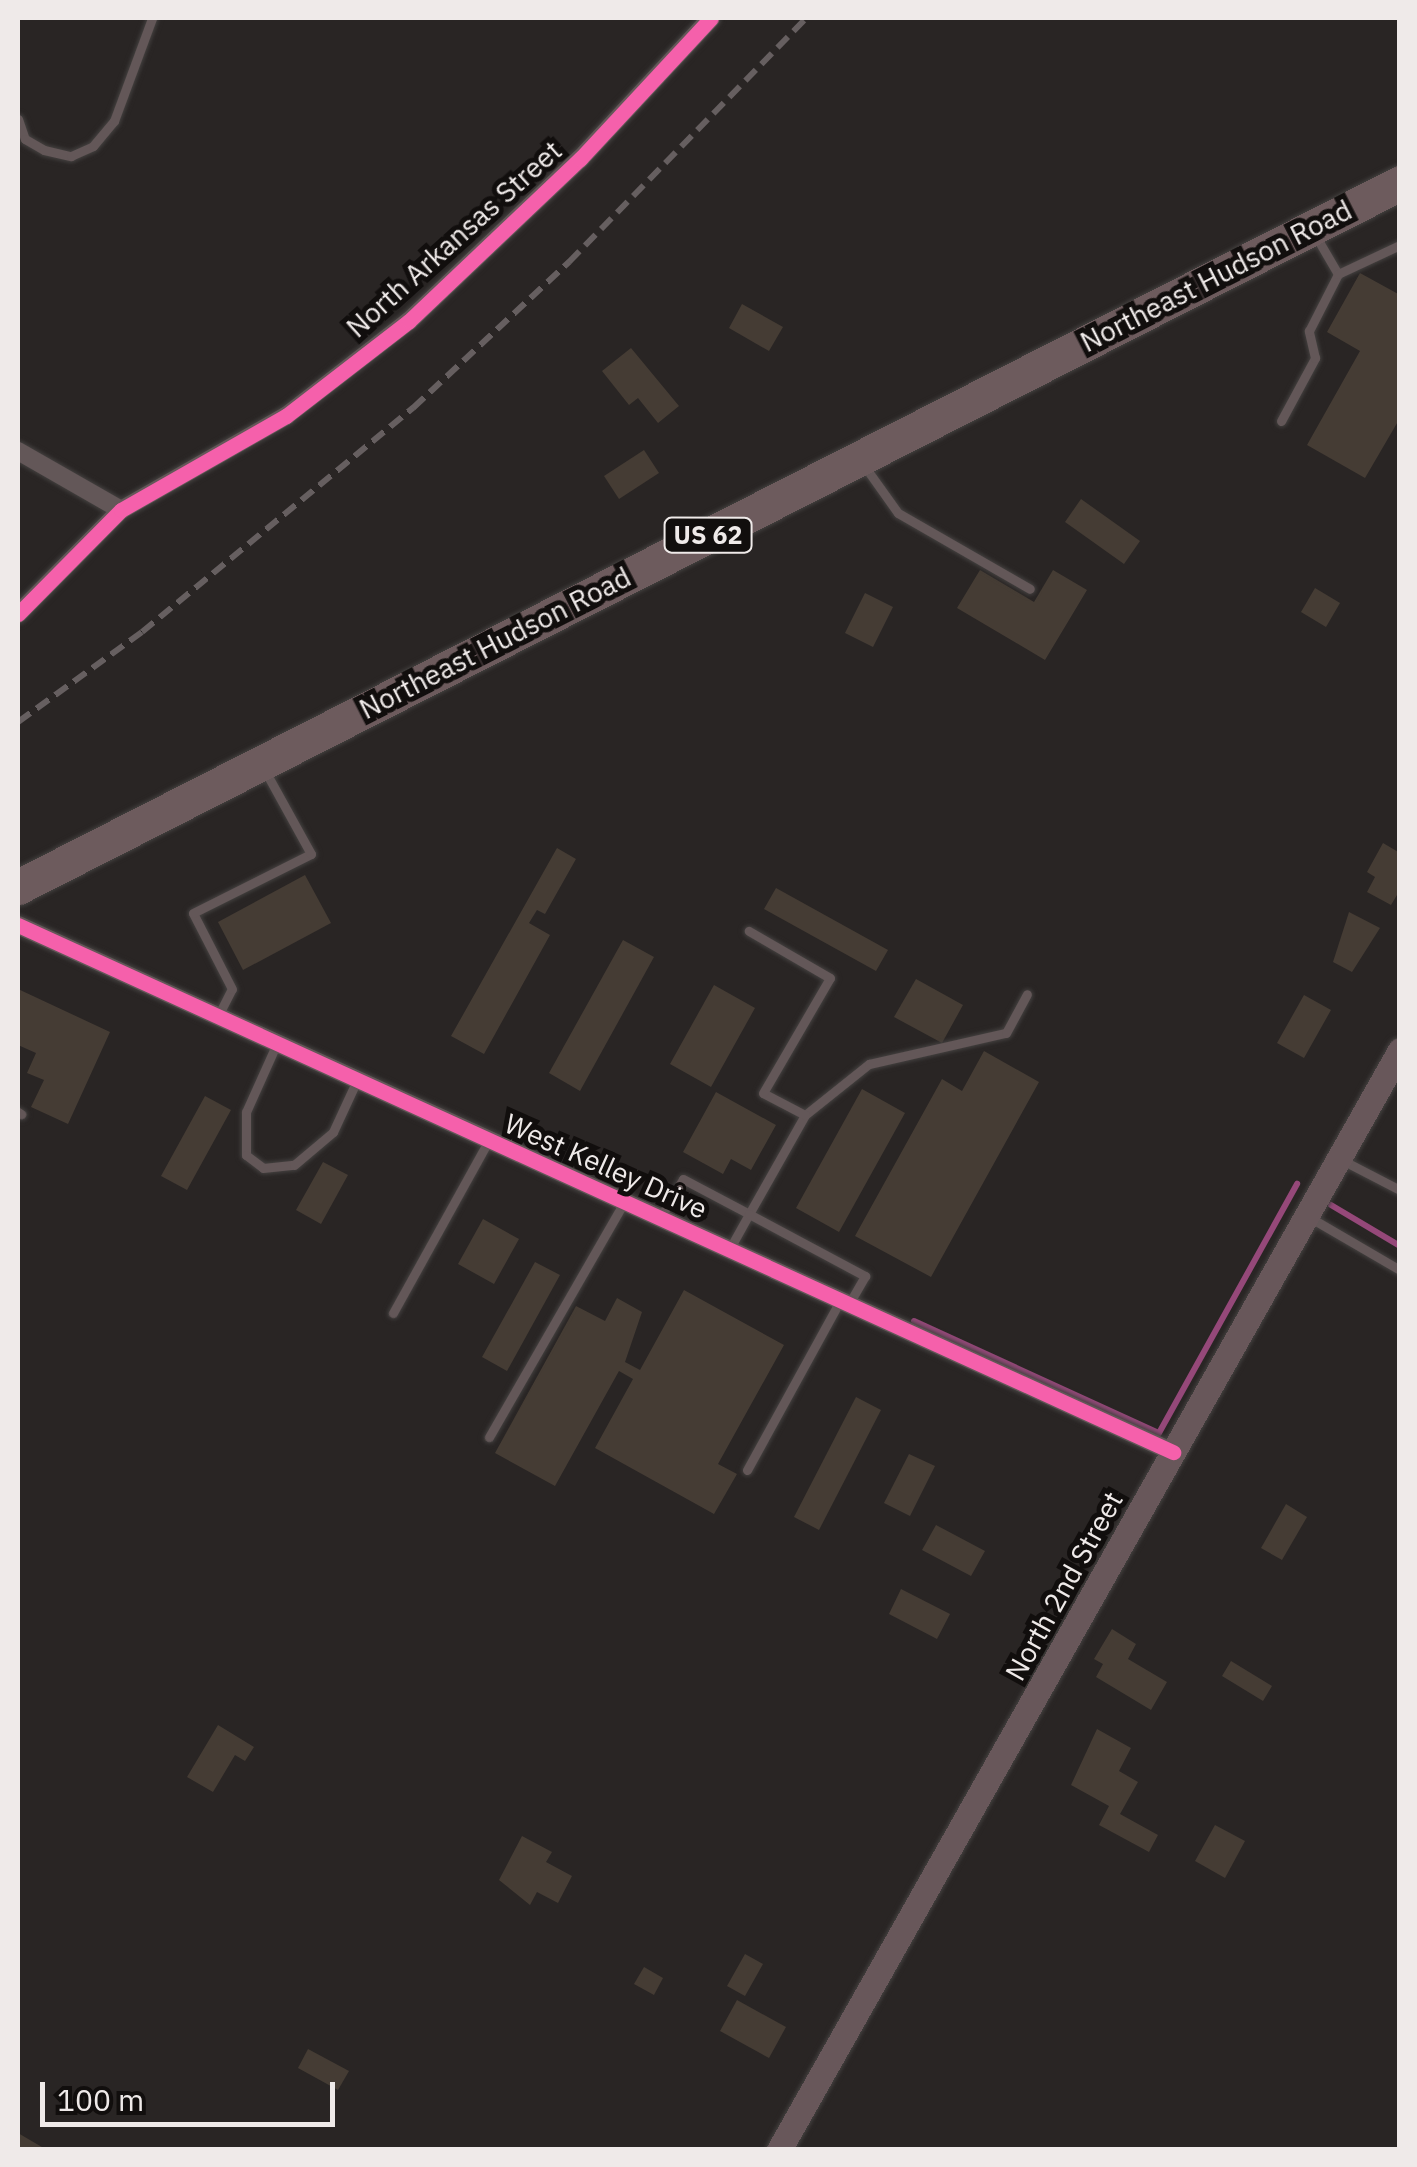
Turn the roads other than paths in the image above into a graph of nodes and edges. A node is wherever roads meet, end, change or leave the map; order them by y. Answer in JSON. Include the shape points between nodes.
{"nodes":[{"id":1,"x":152,"y":18,"type":"edge"},
{"id":2,"x":711,"y":18,"type":"edge"},
{"id":3,"x":18,"y":119,"type":"edge"},
{"id":4,"x":1400,"y":183,"type":"edge"},
{"id":5,"x":1311,"y":228,"type":"junction"},
{"id":6,"x":1400,"y":245,"type":"edge"},
{"id":7,"x":1338,"y":274,"type":"junction"},
{"id":8,"x":1281,"y":422,"type":"dead end"},
{"id":9,"x":18,"y":451,"type":"edge"},
{"id":10,"x":859,"y":458,"type":"junction"},
{"id":11,"x":122,"y":510,"type":"junction"},
{"id":12,"x":1030,"y":589,"type":"dead end"},
{"id":13,"x":18,"y":614,"type":"edge"},
{"id":14,"x":261,"y":762,"type":"junction"},
{"id":15,"x":18,"y":886,"type":"edge"},
{"id":16,"x":18,"y":925,"type":"edge"},
{"id":17,"x":749,"y":932,"type":"dead end"},
{"id":18,"x":1027,"y":994,"type":"dead end"},
{"id":19,"x":218,"y":1016,"type":"junction"},
{"id":20,"x":276,"y":1043,"type":"junction"},
{"id":21,"x":1398,"y":1057,"type":"edge"},
{"id":22,"x":358,"y":1080,"type":"junction"},
{"id":23,"x":804,"y":1115,"type":"junction"},
{"id":24,"x":489,"y":1140,"type":"junction"},
{"id":25,"x":1339,"y":1158,"type":"junction"},
{"id":26,"x":1400,"y":1190,"type":"edge"},
{"id":27,"x":624,"y":1202,"type":"junction"},
{"id":28,"x":749,"y":1214,"type":"junction"},
{"id":29,"x":1307,"y":1215,"type":"junction"},
{"id":30,"x":660,"y":1218,"type":"junction"},
{"id":31,"x":730,"y":1250,"type":"junction"},
{"id":32,"x":1400,"y":1270,"type":"edge"},
{"id":33,"x":845,"y":1302,"type":"junction"},
{"id":34,"x":393,"y":1312,"type":"dead end"},
{"id":35,"x":489,"y":1437,"type":"dead end"},
{"id":36,"x":1174,"y":1452,"type":"junction"},
{"id":37,"x":746,"y":1470,"type":"dead end"},
{"id":38,"x":779,"y":2150,"type":"edge"}],
"edges":[{"from":1,"to":3,"type":"lane","via":[[114,121],[92,146],[71,156],[44,150],[25,139]]},
{"from":2,"to":11,"type":"street","name":"North Arkansas Street","via":[[580,159],[409,321],[286,416]]},
{"from":4,"to":5,"type":"highway","name":"Northeast Hudson Road","number":"US 62"},
{"from":5,"to":7,"type":"lane"},
{"from":5,"to":10,"type":"highway","name":"Northeast Hudson Road","number":"US 62"},
{"from":6,"to":7,"type":"lane"},
{"from":7,"to":8,"type":"lane","via":[[1309,331],[1314,358]]},
{"from":9,"to":11,"type":"street"},
{"from":10,"to":12,"type":"lane","via":[[898,513]]},
{"from":10,"to":14,"type":"highway","name":"Northeast Hudson Road","number":"US 62"},
{"from":11,"to":13,"type":"street","name":"North Arkansas Street"},
{"from":14,"to":15,"type":"highway","name":"Northeast Hudson Road","number":"US 62"},
{"from":14,"to":19,"type":"lane","via":[[311,854],[193,913],[232,988]]},
{"from":16,"to":19,"type":"street","name":"West Kelley Drive"},
{"from":17,"to":23,"type":"lane","via":[[830,978],[764,1093]]},
{"from":18,"to":23,"type":"lane","via":[[1006,1033],[870,1064]]},
{"from":19,"to":20,"type":"street","name":"West Kelley Drive"},
{"from":20,"to":22,"type":"street","name":"West Kelley Drive"},
{"from":20,"to":22,"type":"lane","via":[[246,1112],[246,1155],[263,1168],[294,1164],[333,1132]]},
{"from":21,"to":25,"type":"main road","name":"North 2nd Street"},
{"from":22,"to":24,"type":"street","name":"West Kelley Drive"},
{"from":23,"to":28,"type":"lane"},
{"from":24,"to":27,"type":"street","name":"West Kelley Drive"},
{"from":24,"to":34,"type":"lane"},
{"from":25,"to":26,"type":"lane"},
{"from":25,"to":29,"type":"main road","name":"North 2nd Street"},
{"from":27,"to":30,"type":"street","name":"West Kelley Drive"},
{"from":27,"to":35,"type":"lane"},
{"from":28,"to":30,"type":"lane","via":[[683,1179]]},
{"from":28,"to":31,"type":"lane"},
{"from":28,"to":33,"type":"lane","via":[[865,1276]]},
{"from":29,"to":32,"type":"lane"},
{"from":29,"to":36,"type":"main road","name":"North 2nd Street"},
{"from":30,"to":31,"type":"street","name":"West Kelley Drive"},
{"from":31,"to":33,"type":"street","name":"West Kelley Drive"},
{"from":33,"to":36,"type":"street","name":"West Kelley Drive"},
{"from":33,"to":37,"type":"lane"},
{"from":36,"to":38,"type":"main road","name":"North 2nd Street"}]}
